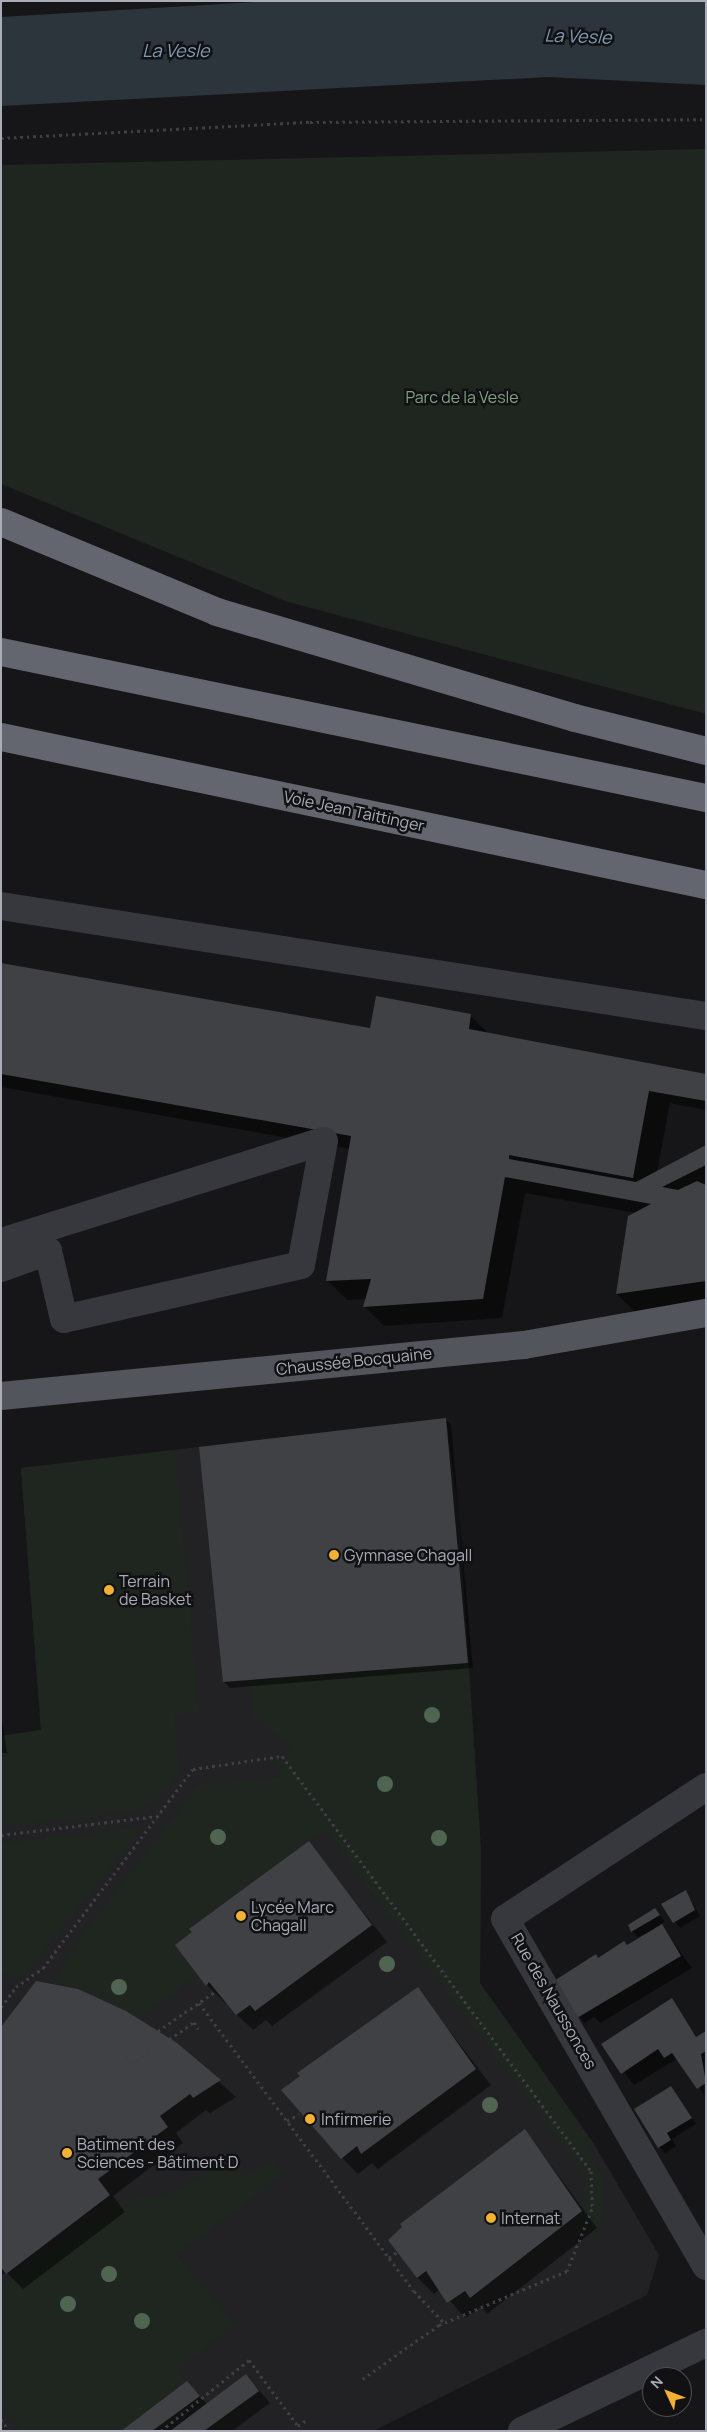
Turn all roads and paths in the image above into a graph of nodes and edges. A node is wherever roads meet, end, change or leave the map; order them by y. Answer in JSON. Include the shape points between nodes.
{"nodes":[{"id":1,"x":706,"y":119,"type":"edge"},
{"id":2,"x":1,"y":138,"type":"edge"},
{"id":3,"x":1,"y":522,"type":"edge"},
{"id":4,"x":1,"y":652,"type":"edge"},
{"id":5,"x":1,"y":737,"type":"edge"},
{"id":6,"x":706,"y":751,"type":"edge"},
{"id":7,"x":706,"y":798,"type":"edge"},
{"id":8,"x":706,"y":885,"type":"edge"},
{"id":9,"x":1,"y":906,"type":"edge"},
{"id":10,"x":706,"y":1016,"type":"edge"},
{"id":11,"x":1,"y":1242,"type":"edge"},
{"id":12,"x":1,"y":1268,"type":"edge"},
{"id":13,"x":706,"y":1313,"type":"edge"},
{"id":14,"x":1,"y":1396,"type":"edge"},
{"id":15,"x":706,"y":1787,"type":"edge"},
{"id":16,"x":158,"y":1816,"type":"junction"},
{"id":17,"x":1,"y":1835,"type":"edge"},
{"id":18,"x":216,"y":1991,"type":"dead end"},
{"id":19,"x":199,"y":2003,"type":"junction"},
{"id":20,"x":1,"y":2007,"type":"edge"},
{"id":21,"x":198,"y":2029,"type":"dead end"},
{"id":22,"x":158,"y":2031,"type":"dead end"},
{"id":23,"x":126,"y":2056,"type":"dead end"},
{"id":24,"x":299,"y":2114,"type":"dead end"},
{"id":25,"x":287,"y":2121,"type":"junction"},
{"id":26,"x":397,"y":2252,"type":"dead end"},
{"id":27,"x":389,"y":2258,"type":"junction"},
{"id":28,"x":706,"y":2266,"type":"edge"},
{"id":29,"x":444,"y":2323,"type":"junction"},
{"id":30,"x":706,"y":2343,"type":"edge"},
{"id":31,"x":360,"y":2381,"type":"dead end"},
{"id":32,"x":1,"y":2419,"type":"edge"},
{"id":33,"x":308,"y":2419,"type":"dead end"},
{"id":34,"x":9,"y":2431,"type":"edge"},
{"id":35,"x":161,"y":2431,"type":"edge"},
{"id":36,"x":522,"y":2431,"type":"edge"}],
"edges":[{"from":1,"to":2,"type":"path","via":[[310,122]]},
{"from":3,"to":6,"type":"highway","via":[[217,612],[566,715]]},
{"from":4,"to":7,"type":"highway"},
{"from":5,"to":8,"type":"highway","name":"Voie Jean Taittinger"},
{"from":9,"to":10,"type":"street"},
{"from":11,"to":12,"type":"street","via":[[324,1141],[301,1265],[64,1319],[48,1251]]},
{"from":13,"to":14,"type":"main road","name":"Chaussée Bocquaine","via":[[524,1345]]},
{"from":15,"to":28,"type":"street","name":"Rue des Naussonces","via":[[506,1919]]},
{"from":16,"to":17,"type":"path"},
{"from":16,"to":20,"type":"path","via":[[43,1968],[16,1987]]},
{"from":16,"to":29,"type":"path","via":[[193,1770],[282,1756],[592,2171],[592,2209],[567,2271]]},
{"from":18,"to":19,"type":"path"},
{"from":19,"to":22,"type":"path"},
{"from":19,"to":25,"type":"path"},
{"from":21,"to":23,"type":"path","via":[[194,2022],[132,2065]]},
{"from":24,"to":25,"type":"path"},
{"from":25,"to":27,"type":"path"},
{"from":26,"to":27,"type":"path"},
{"from":27,"to":29,"type":"path"},
{"from":29,"to":31,"type":"path"},
{"from":30,"to":36,"type":"street"},
{"from":32,"to":34,"type":"path"},
{"from":33,"to":35,"type":"path","via":[[298,2426],[249,2360]]}]}
